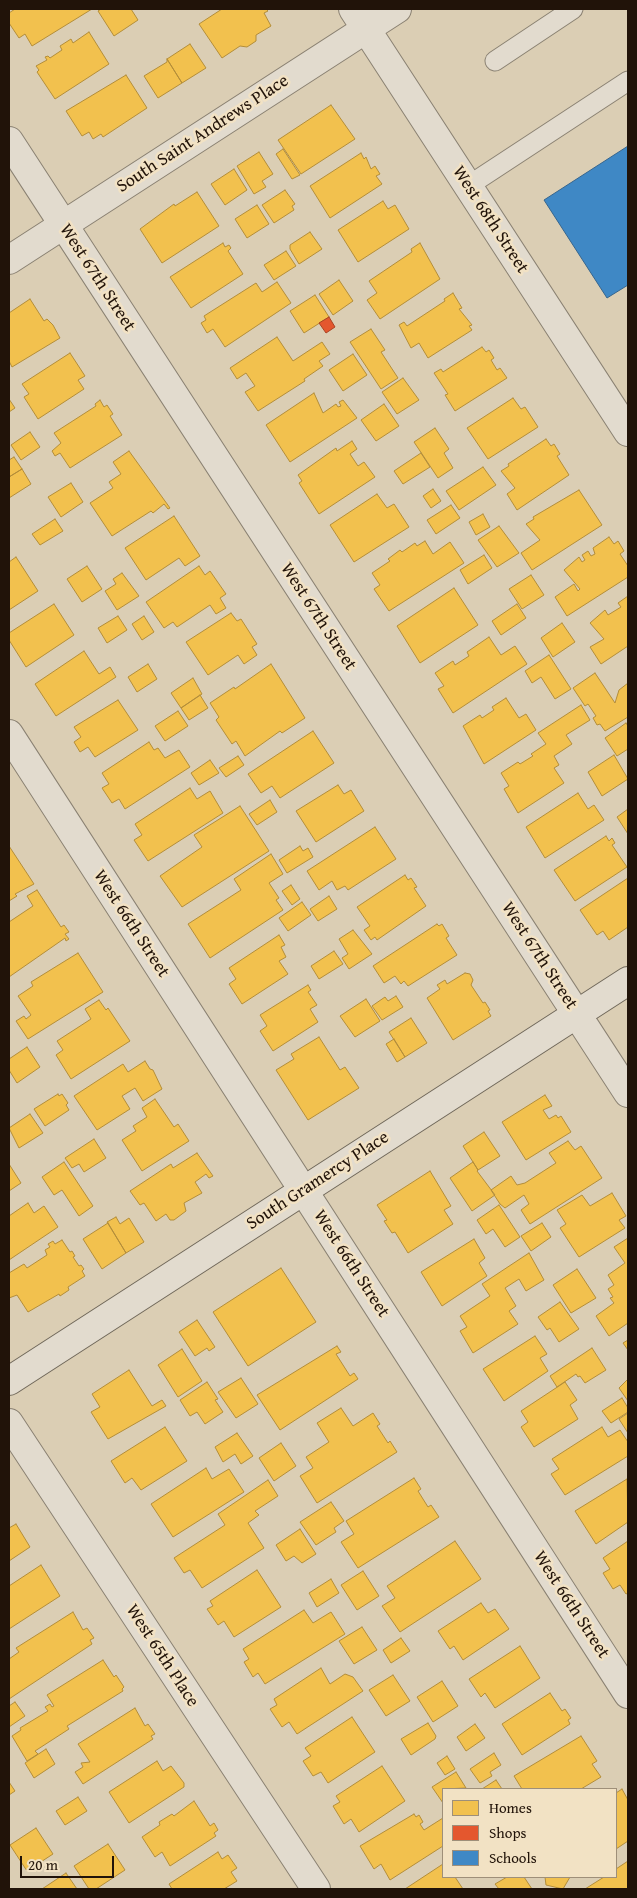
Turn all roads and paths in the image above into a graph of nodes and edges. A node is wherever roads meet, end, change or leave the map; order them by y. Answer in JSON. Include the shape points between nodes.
{"nodes":[{"id":1,"x":397,"y":9,"type":"edge"},
{"id":2,"x":573,"y":9,"type":"edge"},
{"id":3,"x":359,"y":19,"type":"edge"},
{"id":4,"x":494,"y":61,"type":"dead end"},
{"id":5,"x":628,"y":81,"type":"edge"},
{"id":6,"x":9,"y":141,"type":"edge"},
{"id":7,"x":468,"y":186,"type":"junction"},
{"id":8,"x":63,"y":225,"type":"junction"},
{"id":9,"x":9,"y":260,"type":"edge"},
{"id":10,"x":628,"y":432,"type":"edge"},
{"id":11,"x":9,"y":734,"type":"edge"},
{"id":12,"x":628,"y":981,"type":"edge"},
{"id":13,"x":577,"y":1014,"type":"junction"},
{"id":14,"x":628,"y":1092,"type":"edge"},
{"id":15,"x":303,"y":1190,"type":"junction"},
{"id":16,"x":9,"y":1381,"type":"edge"},
{"id":17,"x":9,"y":1423,"type":"edge"},
{"id":18,"x":628,"y":1694,"type":"edge"},
{"id":19,"x":316,"y":1889,"type":"edge"}],
"edges":[{"from":1,"to":3,"type":"street","name":"South Saint Andrews Place"},
{"from":2,"to":4,"type":"lane"},
{"from":3,"to":7,"type":"street","name":"West 68th Street"},
{"from":3,"to":8,"type":"street","name":"South Saint Andrews Place"},
{"from":5,"to":7,"type":"lane"},
{"from":6,"to":8,"type":"street","name":"West 67th Street"},
{"from":7,"to":10,"type":"street","name":"West 68th Street"},
{"from":8,"to":9,"type":"street","name":"South Saint Andrews Place"},
{"from":8,"to":13,"type":"street","name":"West 67th Street"},
{"from":11,"to":15,"type":"street","name":"West 66th Street"},
{"from":12,"to":13,"type":"street","name":"South Gramercy Place"},
{"from":13,"to":14,"type":"street","name":"West 67th Street"},
{"from":13,"to":15,"type":"street","name":"South Gramercy Place"},
{"from":15,"to":16,"type":"street","name":"South Gramercy Place"},
{"from":15,"to":18,"type":"street","name":"West 66th Street"},
{"from":17,"to":19,"type":"street","name":"West 65th Place"}]}
